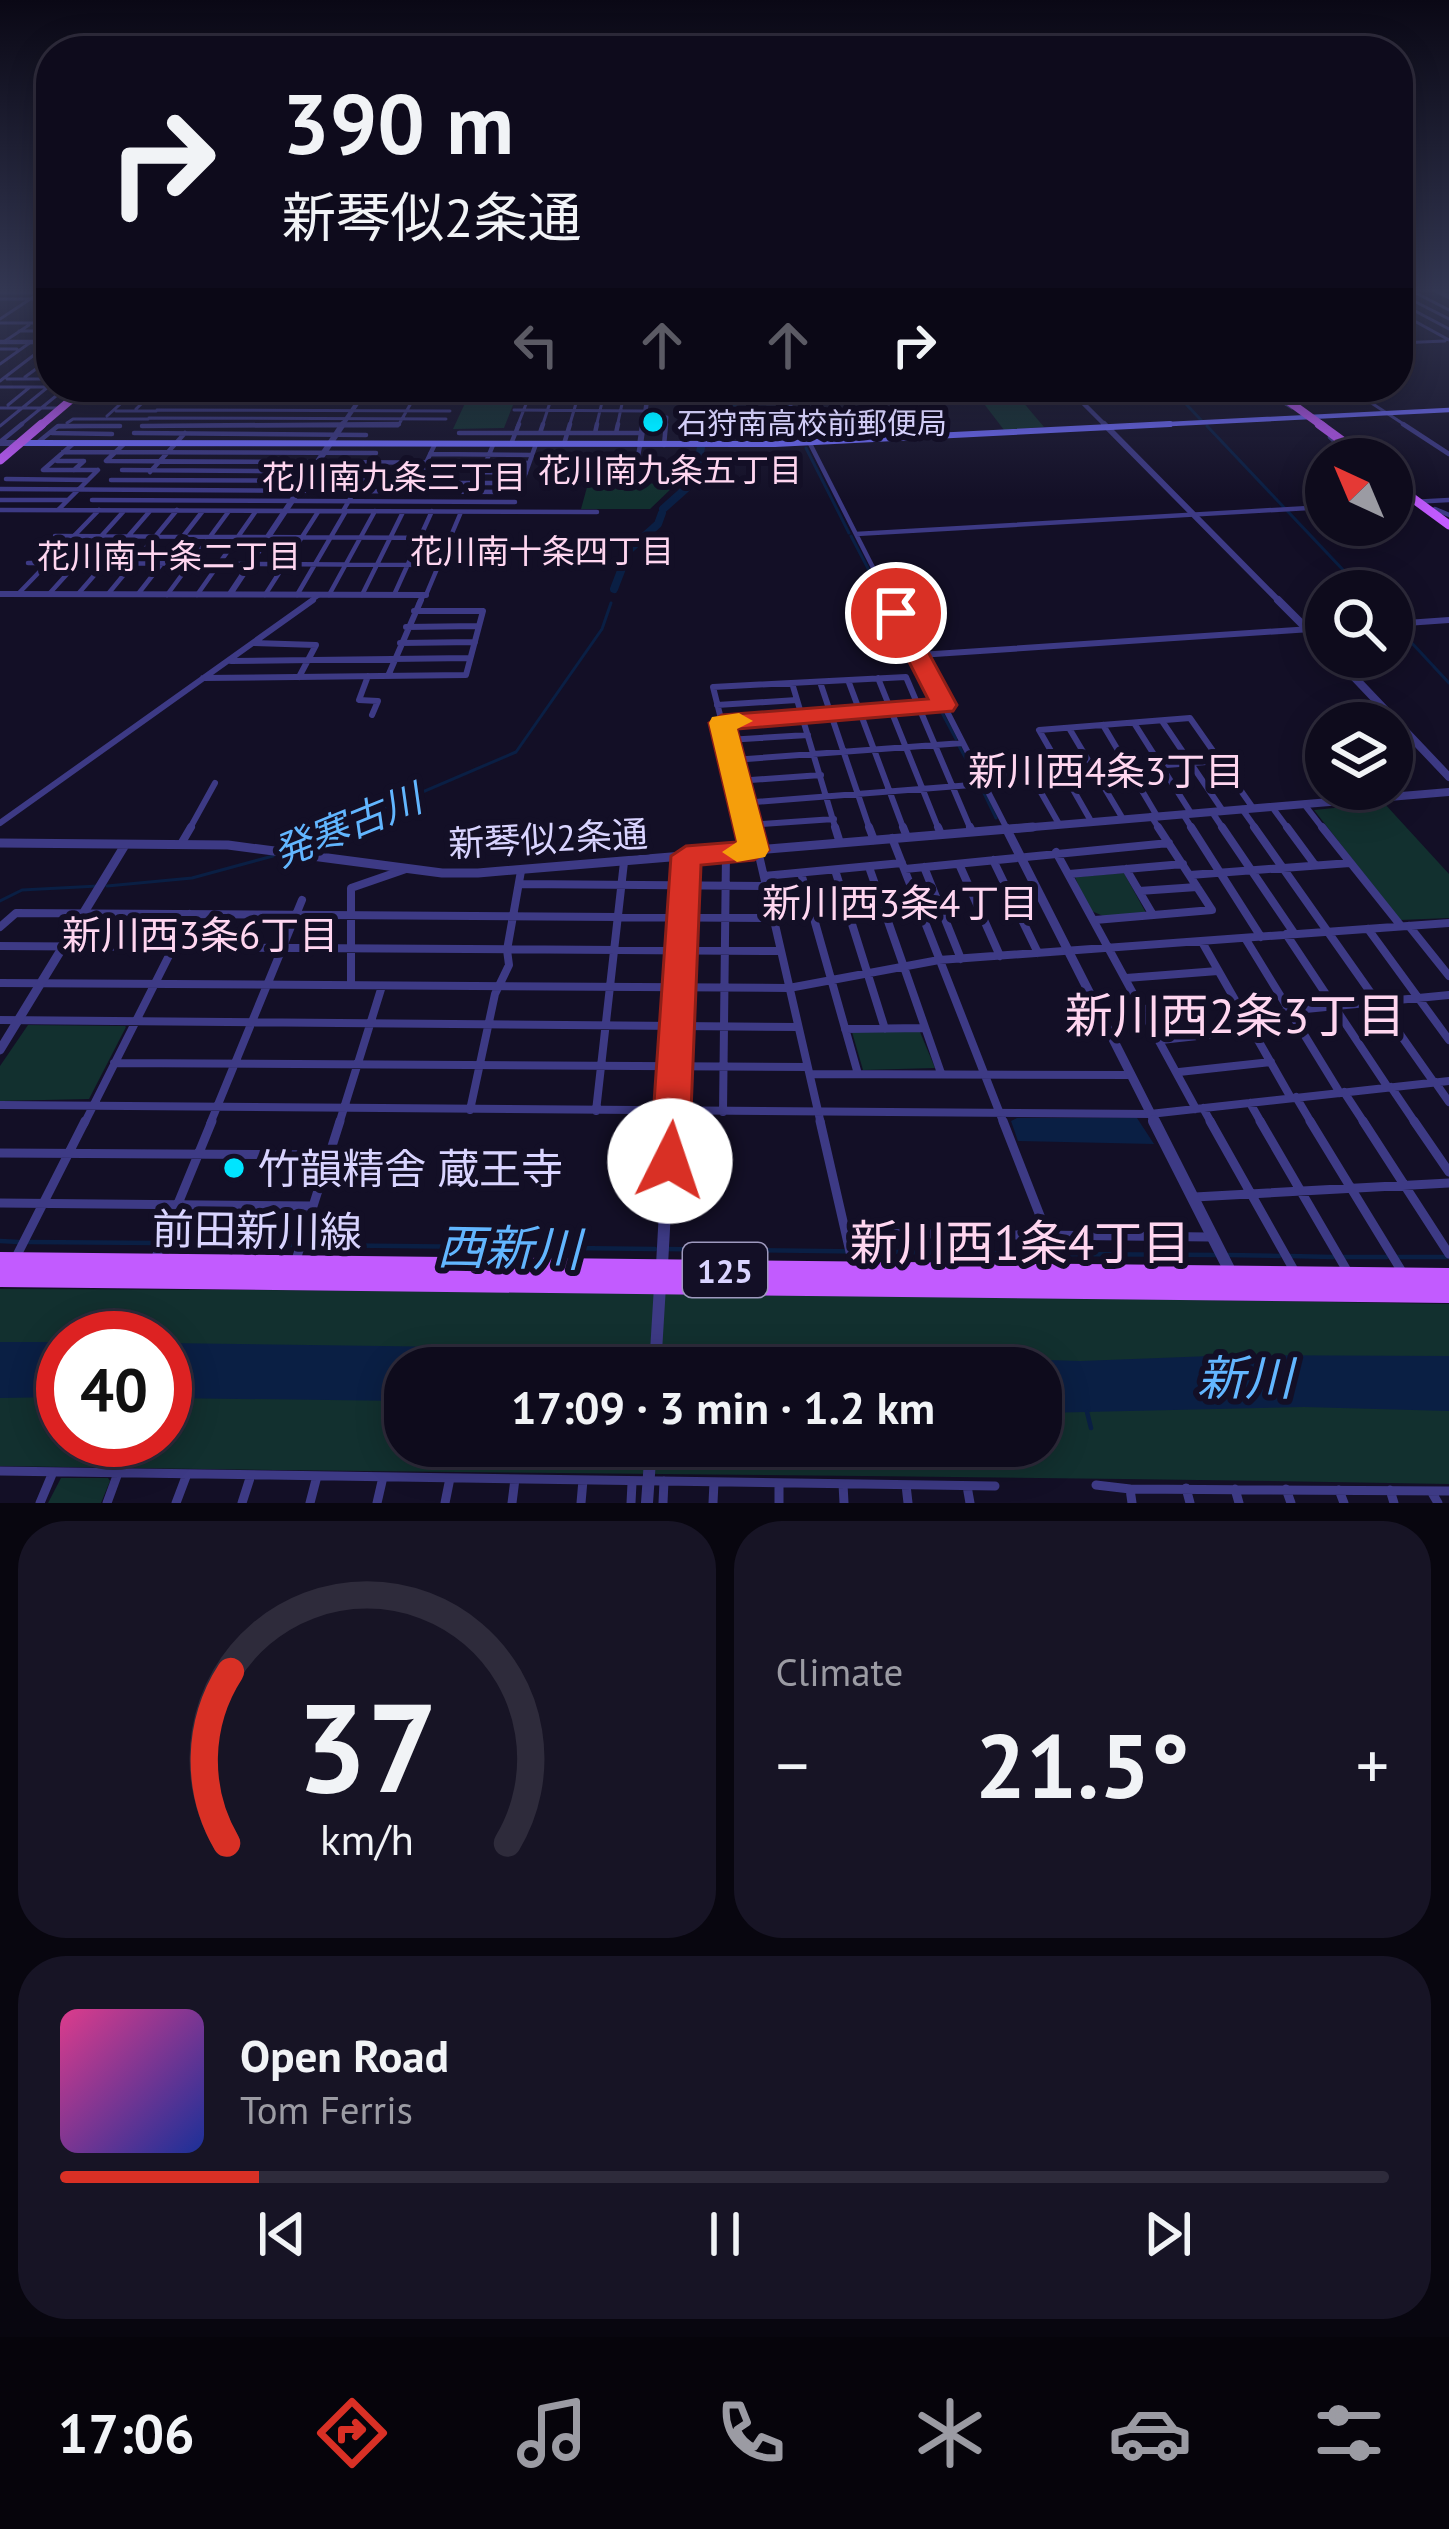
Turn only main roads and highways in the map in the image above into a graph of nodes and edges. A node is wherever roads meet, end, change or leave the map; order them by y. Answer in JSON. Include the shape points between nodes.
{"nodes":[{"id":1,"x":68,"y":402,"type":"edge"},
{"id":2,"x":1286,"y":402,"type":"edge"},
{"id":3,"x":1449,"y":411,"type":"edge"},
{"id":4,"x":1308,"y":418,"type":"junction"},
{"id":5,"x":1332,"y":438,"type":"edge"},
{"id":6,"x":1337,"y":438,"type":"edge"},
{"id":7,"x":20,"y":443,"type":"junction"},
{"id":8,"x":0,"y":460,"type":"edge"},
{"id":9,"x":1413,"y":496,"type":"edge"},
{"id":10,"x":1445,"y":520,"type":"edge"},
{"id":11,"x":1225,"y":1262,"type":"junction"},
{"id":12,"x":8,"y":1265,"type":"edge"},
{"id":13,"x":855,"y":1271,"type":"junction"},
{"id":14,"x":1449,"y":1278,"type":"edge"},
{"id":15,"x":1449,"y":1293,"type":"edge"}],
"edges":[{"from":1,"to":7,"type":"main road"},
{"from":2,"to":4,"type":"main road"},
{"from":3,"to":4,"type":"main road"},
{"from":4,"to":5,"type":"main road"},
{"from":4,"to":6,"type":"main road"},
{"from":4,"to":7,"type":"main road","via":[[809,444]]},
{"from":7,"to":8,"type":"main road"},
{"from":9,"to":10,"type":"main road"},
{"from":11,"to":13,"type":"main road","name":"前田新川線","number":"125"},
{"from":11,"to":13,"type":"main road","name":"前田新川線","number":"125"},
{"from":11,"to":14,"type":"main road","name":"前田新川線","number":"125"},
{"from":11,"to":15,"type":"main road","name":"前田新川線","number":"125"},
{"from":12,"to":13,"type":"main road","name":"前田新川線","number":"125"}]}
